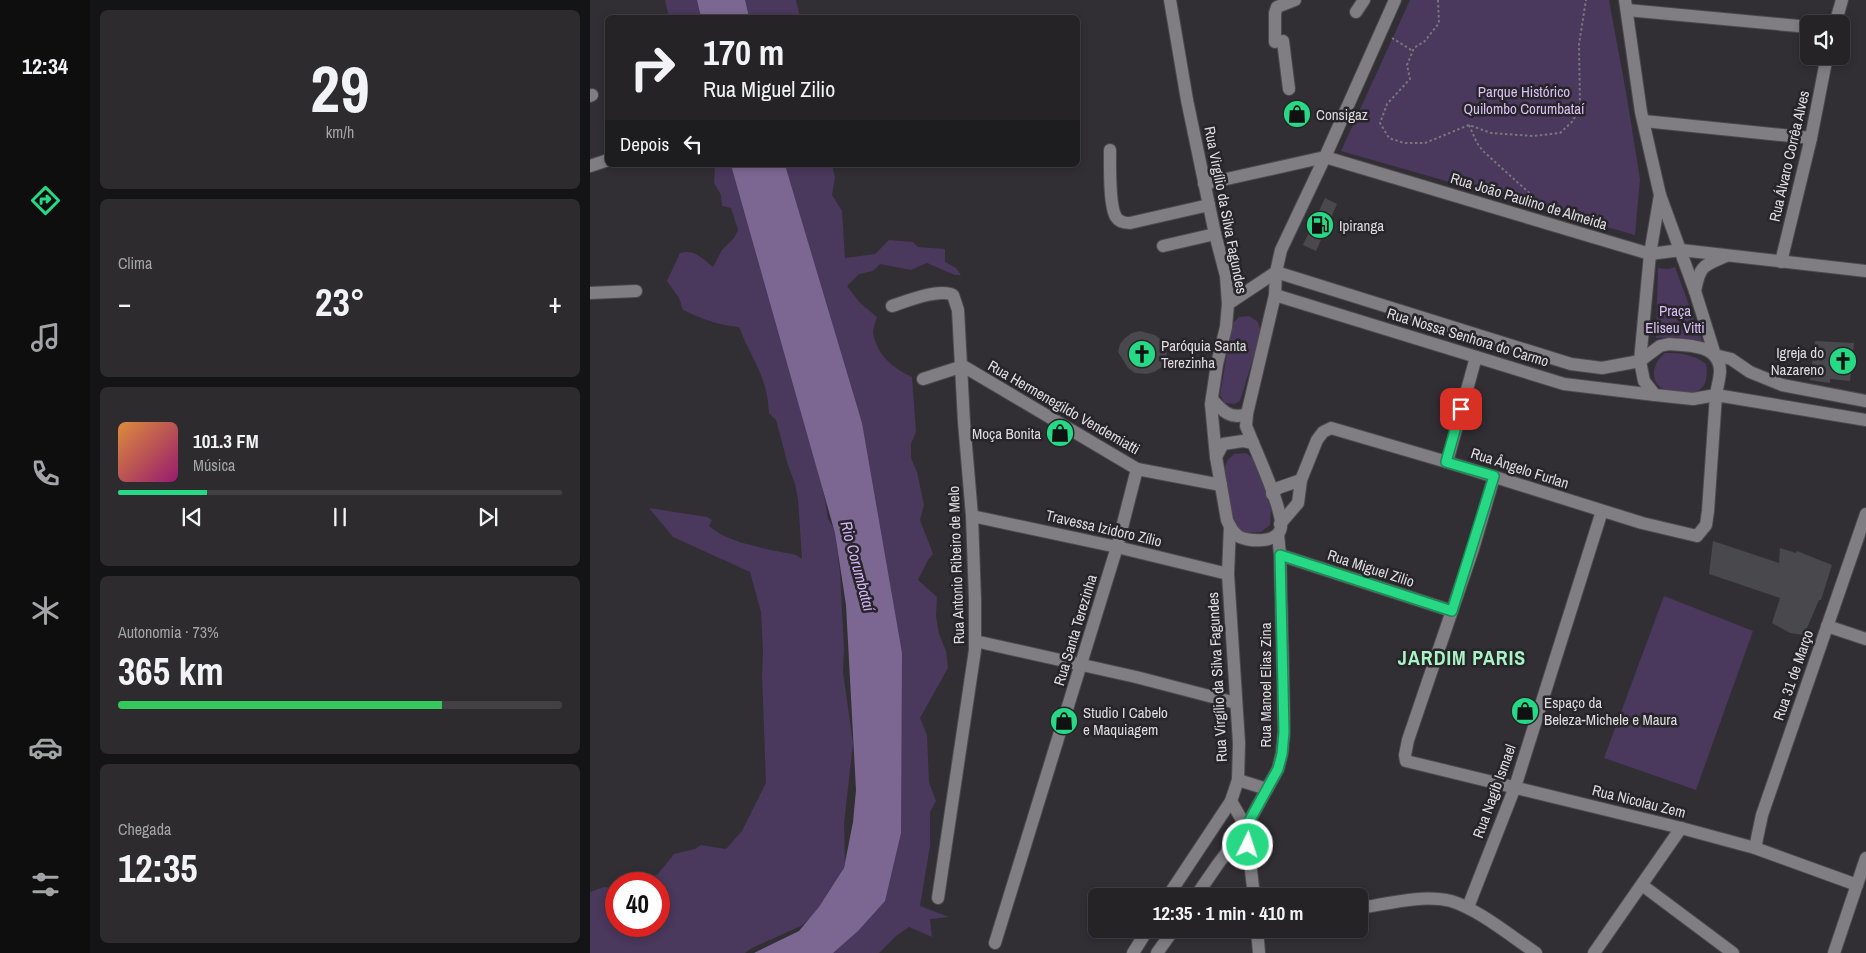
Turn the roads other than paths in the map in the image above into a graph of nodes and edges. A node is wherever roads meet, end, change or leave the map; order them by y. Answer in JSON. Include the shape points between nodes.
{"nodes":[{"id":1,"x":1170,"y":0,"type":"edge"},
{"id":2,"x":1295,"y":0,"type":"edge"},
{"id":3,"x":1364,"y":0,"type":"edge"},
{"id":4,"x":1395,"y":0,"type":"edge"},
{"id":5,"x":1842,"y":0,"type":"edge"},
{"id":6,"x":1626,"y":5,"type":"edge"},
{"id":7,"x":1356,"y":12,"type":"dead end"},
{"id":8,"x":1838,"y":15,"type":"edge"},
{"id":9,"x":1800,"y":26,"type":"edge"},
{"id":10,"x":1825,"y":65,"type":"edge"},
{"id":11,"x":1289,"y":89,"type":"dead end"},
{"id":12,"x":1644,"y":121,"type":"junction"},
{"id":13,"x":1811,"y":138,"type":"junction"},
{"id":14,"x":1110,"y":150,"type":"dead end"},
{"id":15,"x":1325,"y":158,"type":"junction"},
{"id":16,"x":605,"y":161,"type":"edge"},
{"id":17,"x":590,"y":166,"type":"edge"},
{"id":18,"x":1204,"y":184,"type":"junction"},
{"id":19,"x":1660,"y":196,"type":"junction"},
{"id":20,"x":1209,"y":205,"type":"junction"},
{"id":21,"x":1215,"y":234,"type":"junction"},
{"id":22,"x":1163,"y":246,"type":"dead end"},
{"id":23,"x":1680,"y":250,"type":"junction"},
{"id":24,"x":1650,"y":254,"type":"junction"},
{"id":25,"x":1726,"y":256,"type":"junction"},
{"id":26,"x":1781,"y":262,"type":"junction"},
{"id":27,"x":1866,"y":271,"type":"edge"},
{"id":28,"x":1276,"y":272,"type":"junction"},
{"id":29,"x":636,"y":291,"type":"dead end"},
{"id":30,"x":1695,"y":291,"type":"junction"},
{"id":31,"x":590,"y":292,"type":"edge"},
{"id":32,"x":1275,"y":295,"type":"junction"},
{"id":33,"x":1228,"y":304,"type":"junction"},
{"id":34,"x":892,"y":306,"type":"dead end"},
{"id":35,"x":1715,"y":355,"type":"junction"},
{"id":36,"x":1476,"y":356,"type":"junction"},
{"id":37,"x":1640,"y":361,"type":"junction"},
{"id":38,"x":963,"y":366,"type":"junction"},
{"id":39,"x":923,"y":379,"type":"dead end"},
{"id":40,"x":1716,"y":394,"type":"junction"},
{"id":41,"x":1654,"y":395,"type":"junction"},
{"id":42,"x":1212,"y":399,"type":"junction"},
{"id":43,"x":1866,"y":400,"type":"edge"},
{"id":44,"x":1247,"y":414,"type":"junction"},
{"id":45,"x":1866,"y":420,"type":"edge"},
{"id":46,"x":1253,"y":444,"type":"junction"},
{"id":47,"x":1216,"y":457,"type":"junction"},
{"id":48,"x":1446,"y":462,"type":"junction"},
{"id":49,"x":1137,"y":469,"type":"junction"},
{"id":50,"x":1494,"y":476,"type":"junction"},
{"id":51,"x":1300,"y":480,"type":"junction"},
{"id":52,"x":1221,"y":485,"type":"junction"},
{"id":53,"x":1272,"y":494,"type":"junction"},
{"id":54,"x":1602,"y":512,"type":"junction"},
{"id":55,"x":1866,"y":514,"type":"edge"},
{"id":56,"x":972,"y":516,"type":"junction"},
{"id":57,"x":1230,"y":526,"type":"junction"},
{"id":58,"x":1279,"y":529,"type":"junction"},
{"id":59,"x":1117,"y":547,"type":"junction"},
{"id":60,"x":1280,"y":555,"type":"junction"},
{"id":61,"x":1228,"y":574,"type":"junction"},
{"id":62,"x":1452,"y":611,"type":"junction"},
{"id":63,"x":1827,"y":626,"type":"junction"},
{"id":64,"x":1866,"y":639,"type":"edge"},
{"id":65,"x":975,"y":641,"type":"junction"},
{"id":66,"x":1081,"y":665,"type":"junction"},
{"id":67,"x":1236,"y":703,"type":"junction"},
{"id":68,"x":1238,"y":780,"type":"junction"},
{"id":69,"x":1515,"y":787,"type":"junction"},
{"id":70,"x":1267,"y":789,"type":"junction"},
{"id":71,"x":1231,"y":801,"type":"junction"},
{"id":72,"x":1246,"y":827,"type":"junction"},
{"id":73,"x":1681,"y":828,"type":"junction"},
{"id":74,"x":1756,"y":848,"type":"junction"},
{"id":75,"x":1866,"y":858,"type":"edge"},
{"id":76,"x":1642,"y":885,"type":"junction"},
{"id":77,"x":1857,"y":885,"type":"junction"},
{"id":78,"x":1173,"y":888,"type":"edge"},
{"id":79,"x":1202,"y":888,"type":"edge"},
{"id":80,"x":1253,"y":888,"type":"edge"},
{"id":81,"x":938,"y":898,"type":"dead end"},
{"id":82,"x":1368,"y":907,"type":"edge"},
{"id":83,"x":1468,"y":908,"type":"junction"},
{"id":84,"x":1144,"y":938,"type":"edge"},
{"id":85,"x":1168,"y":938,"type":"edge"},
{"id":86,"x":1258,"y":938,"type":"edge"},
{"id":87,"x":995,"y":943,"type":"dead end"},
{"id":88,"x":1137,"y":951,"type":"edge"},
{"id":89,"x":1157,"y":953,"type":"edge"},
{"id":90,"x":1259,"y":953,"type":"edge"},
{"id":91,"x":1536,"y":953,"type":"edge"},
{"id":92,"x":1594,"y":953,"type":"edge"},
{"id":93,"x":1733,"y":953,"type":"edge"},
{"id":94,"x":1834,"y":953,"type":"edge"}],
"edges":[{"from":1,"to":18,"type":"street","name":"Rua Virgílio da Silva Fagundes"},
{"from":2,"to":11,"type":"street","via":[[1277,6],[1275,13]]},
{"from":3,"to":7,"type":"street"},
{"from":4,"to":15,"type":"street"},
{"from":5,"to":8,"type":"street"},
{"from":6,"to":9,"type":"street"},
{"from":6,"to":12,"type":"street"},
{"from":10,"to":13,"type":"street","name":"Rua Álvaro Corrêa Alves"},
{"from":12,"to":13,"type":"street"},
{"from":12,"to":19,"type":"street"},
{"from":13,"to":26,"type":"street","name":"Rua Álvaro Corrêa Alves"},
{"from":14,"to":20,"type":"street","via":[[1111,193],[1119,220],[1130,223]]},
{"from":15,"to":18,"type":"street"},
{"from":15,"to":24,"type":"street","name":"Rua João Paulino de Almeida"},
{"from":15,"to":28,"type":"street","via":[[1281,250]]},
{"from":16,"to":17,"type":"street"},
{"from":18,"to":20,"type":"street","name":"Rua Virgílio da Silva Fagundes"},
{"from":19,"to":23,"type":"street"},
{"from":19,"to":24,"type":"street"},
{"from":20,"to":21,"type":"street","name":"Rua Virgílio da Silva Fagundes"},
{"from":21,"to":22,"type":"street"},
{"from":21,"to":33,"type":"street","name":"Rua Virgílio da Silva Fagundes","via":[[1226,276]]},
{"from":23,"to":24,"type":"street","name":"Rua João Paulino de Almeida"},
{"from":23,"to":25,"type":"street","name":"Rua João Paulino de Almeida"},
{"from":23,"to":30,"type":"street"},
{"from":24,"to":37,"type":"street"},
{"from":25,"to":26,"type":"street","name":"Rua João Paulino de Almeida"},
{"from":25,"to":30,"type":"street","via":[[1704,266],[1698,275]]},
{"from":26,"to":27,"type":"street","name":"Rua João Paulino de Almeida"},
{"from":28,"to":32,"type":"street"},
{"from":28,"to":33,"type":"street"},
{"from":28,"to":37,"type":"street","name":"Rua Nossa Senhora do Carmo","via":[[1571,364],[1602,368]]},
{"from":29,"to":31,"type":"street"},
{"from":30,"to":35,"type":"street"},
{"from":32,"to":36,"type":"street","name":"Rua Nossa Senhora do Carmo"},
{"from":32,"to":44,"type":"street"},
{"from":33,"to":42,"type":"street","name":"Rua Virgílio da Silva Fagundes"},
{"from":34,"to":38,"type":"street","name":"Rua Antonio Ribeiro de Melo","via":[[948,292],[953,295],[958,310]]},
{"from":35,"to":37,"type":"street","via":[[1704,348],[1669,344],[1660,346]]},
{"from":35,"to":40,"type":"street","via":[[1720,368]]},
{"from":35,"to":43,"type":"street","via":[[1782,385]]},
{"from":36,"to":41,"type":"street","name":"Rua Nossa Senhora do Carmo","via":[[1564,384]]},
{"from":36,"to":48,"type":"street"},
{"from":37,"to":41,"type":"street","via":[[1644,381]]},
{"from":38,"to":39,"type":"street"},
{"from":38,"to":49,"type":"street","name":"Rua Hermenegildo Vendemiatti"},
{"from":38,"to":56,"type":"street","name":"Rua Antonio Ribeiro de Melo"},
{"from":40,"to":41,"type":"street","via":[[1694,399]]},
{"from":40,"to":45,"type":"street"},
{"from":40,"to":54,"type":"street","name":"Rua Ângelo Furlan","via":[[1706,525],[1697,536]]},
{"from":42,"to":44,"type":"street","via":[[1228,414]]},
{"from":42,"to":47,"type":"street","name":"Rua Virgílio da Silva Fagundes"},
{"from":44,"to":46,"type":"street","name":"Rua Manoel Elias Zina","via":[[1246,426]]},
{"from":46,"to":47,"type":"street","via":[[1244,441],[1223,444]]},
{"from":46,"to":53,"type":"street","name":"Rua Manoel Elias Zina"},
{"from":47,"to":52,"type":"street","name":"Rua Virgílio da Silva Fagundes"},
{"from":48,"to":50,"type":"street","name":"Rua Ângelo Furlan"},
{"from":48,"to":51,"type":"street","name":"Rua Ângelo Furlan","via":[[1331,428],[1317,440]]},
{"from":49,"to":52,"type":"street","name":"Rua Hermenegildo Vendemiatti"},
{"from":49,"to":59,"type":"street","name":"Rua Santa Terezinha"},
{"from":50,"to":54,"type":"street","name":"Rua Ângelo Furlan"},
{"from":50,"to":62,"type":"street"},
{"from":51,"to":53,"type":"street","via":[[1278,488]]},
{"from":51,"to":58,"type":"street","via":[[1298,503]]},
{"from":52,"to":57,"type":"street","name":"Rua Virgílio da Silva Fagundes"},
{"from":53,"to":58,"type":"street","name":"Rua Manoel Elias Zina"},
{"from":54,"to":69,"type":"street","name":"Rua Nagib Ismael"},
{"from":55,"to":63,"type":"street","name":"Rua 31 de Março"},
{"from":56,"to":59,"type":"street","name":"Travessa Izidoro Zílio"},
{"from":56,"to":65,"type":"street","name":"Rua Antonio Ribeiro de Melo"},
{"from":57,"to":58,"type":"street","via":[[1238,536],[1262,541],[1272,539]]},
{"from":57,"to":61,"type":"street","name":"Rua Virgílio da Silva Fagundes"},
{"from":58,"to":60,"type":"street","name":"Rua Manoel Elias Zina"},
{"from":59,"to":61,"type":"street","name":"Travessa Izidoro Zílio"},
{"from":59,"to":66,"type":"street","name":"Rua Santa Terezinha"},
{"from":60,"to":62,"type":"street","name":"Rua Miguel Zilio"},
{"from":60,"to":70,"type":"street","name":"Rua Manoel Elias Zina","via":[[1284,732],[1278,769]]},
{"from":61,"to":67,"type":"street","name":"Rua Virgílio da Silva Fagundes"},
{"from":62,"to":69,"type":"street","name":"Rua Nicolau Zem","via":[[1408,740],[1405,758],[1408,763]]},
{"from":63,"to":64,"type":"street"},
{"from":63,"to":74,"type":"street","name":"Rua 31 de Março","via":[[1762,815]]},
{"from":65,"to":66,"type":"street"},
{"from":65,"to":81,"type":"street","name":"Rua Antonio Ribeiro de Melo"},
{"from":66,"to":67,"type":"street"},
{"from":66,"to":87,"type":"street","name":"Rua Santa Terezinha"},
{"from":67,"to":68,"type":"street","name":"Rua Virgílio da Silva Fagundes"},
{"from":68,"to":70,"type":"street"},
{"from":68,"to":71,"type":"street","name":"Rua Virgílio da Silva Fagundes"},
{"from":69,"to":73,"type":"street","name":"Rua Nicolau Zem"},
{"from":69,"to":83,"type":"street","name":"Rua Nagib Ismael"},
{"from":70,"to":72,"type":"street","name":"Rua Manoel Elias Zina"},
{"from":71,"to":72,"type":"street"},
{"from":71,"to":78,"type":"street","name":"Rua Virgílio da Silva Fagundes"},
{"from":72,"to":79,"type":"street"},
{"from":72,"to":80,"type":"street"},
{"from":73,"to":74,"type":"street","name":"Rua Nicolau Zem"},
{"from":73,"to":76,"type":"street"},
{"from":74,"to":77,"type":"street","name":"Rua Nicolau Zem"},
{"from":75,"to":77,"type":"street"},
{"from":76,"to":92,"type":"street"},
{"from":76,"to":93,"type":"street"},
{"from":77,"to":94,"type":"street"},
{"from":82,"to":83,"type":"street","via":[[1438,899]]},
{"from":83,"to":91,"type":"street"},
{"from":84,"to":88,"type":"street"},
{"from":85,"to":89,"type":"street"},
{"from":86,"to":90,"type":"street"}]}
